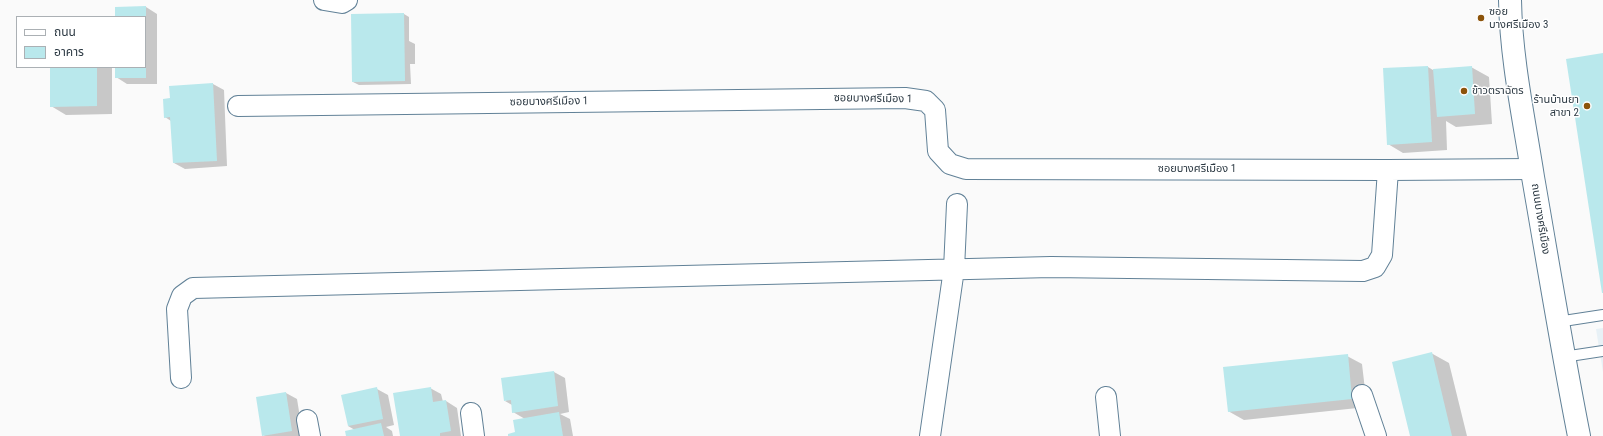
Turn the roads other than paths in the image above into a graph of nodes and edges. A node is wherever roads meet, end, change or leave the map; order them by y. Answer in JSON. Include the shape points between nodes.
{"nodes":[{"id":1,"x":324,"y":0,"type":"edge"},
{"id":2,"x":347,"y":0,"type":"edge"},
{"id":3,"x":1510,"y":0,"type":"edge"},
{"id":4,"x":238,"y":106,"type":"dead end"},
{"id":5,"x":1532,"y":169,"type":"junction"},
{"id":6,"x":1388,"y":170,"type":"junction"},
{"id":7,"x":957,"y":204,"type":"dead end"},
{"id":8,"x":954,"y":269,"type":"junction"},
{"id":9,"x":1603,"y":315,"type":"edge"},
{"id":10,"x":1557,"y":322,"type":"junction"},
{"id":11,"x":1603,"y":351,"type":"edge"},
{"id":12,"x":1563,"y":357,"type":"junction"},
{"id":13,"x":181,"y":378,"type":"dead end"},
{"id":14,"x":1362,"y":395,"type":"dead end"},
{"id":15,"x":1106,"y":397,"type":"dead end"},
{"id":16,"x":471,"y":414,"type":"dead end"},
{"id":17,"x":474,"y":436,"type":"edge"},
{"id":18,"x":930,"y":436,"type":"edge"},
{"id":19,"x":1110,"y":436,"type":"edge"},
{"id":20,"x":1376,"y":436,"type":"edge"},
{"id":21,"x":1579,"y":436,"type":"edge"}],
"edges":[{"from":1,"to":2,"type":"street","via":[[342,3]]},
{"from":3,"to":5,"type":"street","name":"ถนนบางศรีเมือง","via":[[1510,21]]},
{"from":4,"to":6,"type":"street","name":"ซอยบางศรีเมือง 1","via":[[905,98],[926,101],[935,110],[938,151],[950,164],[966,168]]},
{"from":5,"to":6,"type":"street","name":"ซอยบางศรีเมือง 1"},
{"from":5,"to":10,"type":"street","name":"ถนนบางศรีเมือง"},
{"from":6,"to":8,"type":"street","via":[[1382,255],[1375,267],[1364,272],[1051,266]]},
{"from":7,"to":8,"type":"street"},
{"from":8,"to":13,"type":"street","via":[[193,288],[182,296],[177,309]]},
{"from":8,"to":18,"type":"street"},
{"from":9,"to":10,"type":"lane"},
{"from":10,"to":12,"type":"street","name":"ถนนบางศรีเมือง"},
{"from":11,"to":12,"type":"lane"},
{"from":12,"to":21,"type":"street","name":"ถนนบางศรีเมือง"},
{"from":14,"to":20,"type":"street"},
{"from":15,"to":19,"type":"street"},
{"from":16,"to":17,"type":"street"}]}
